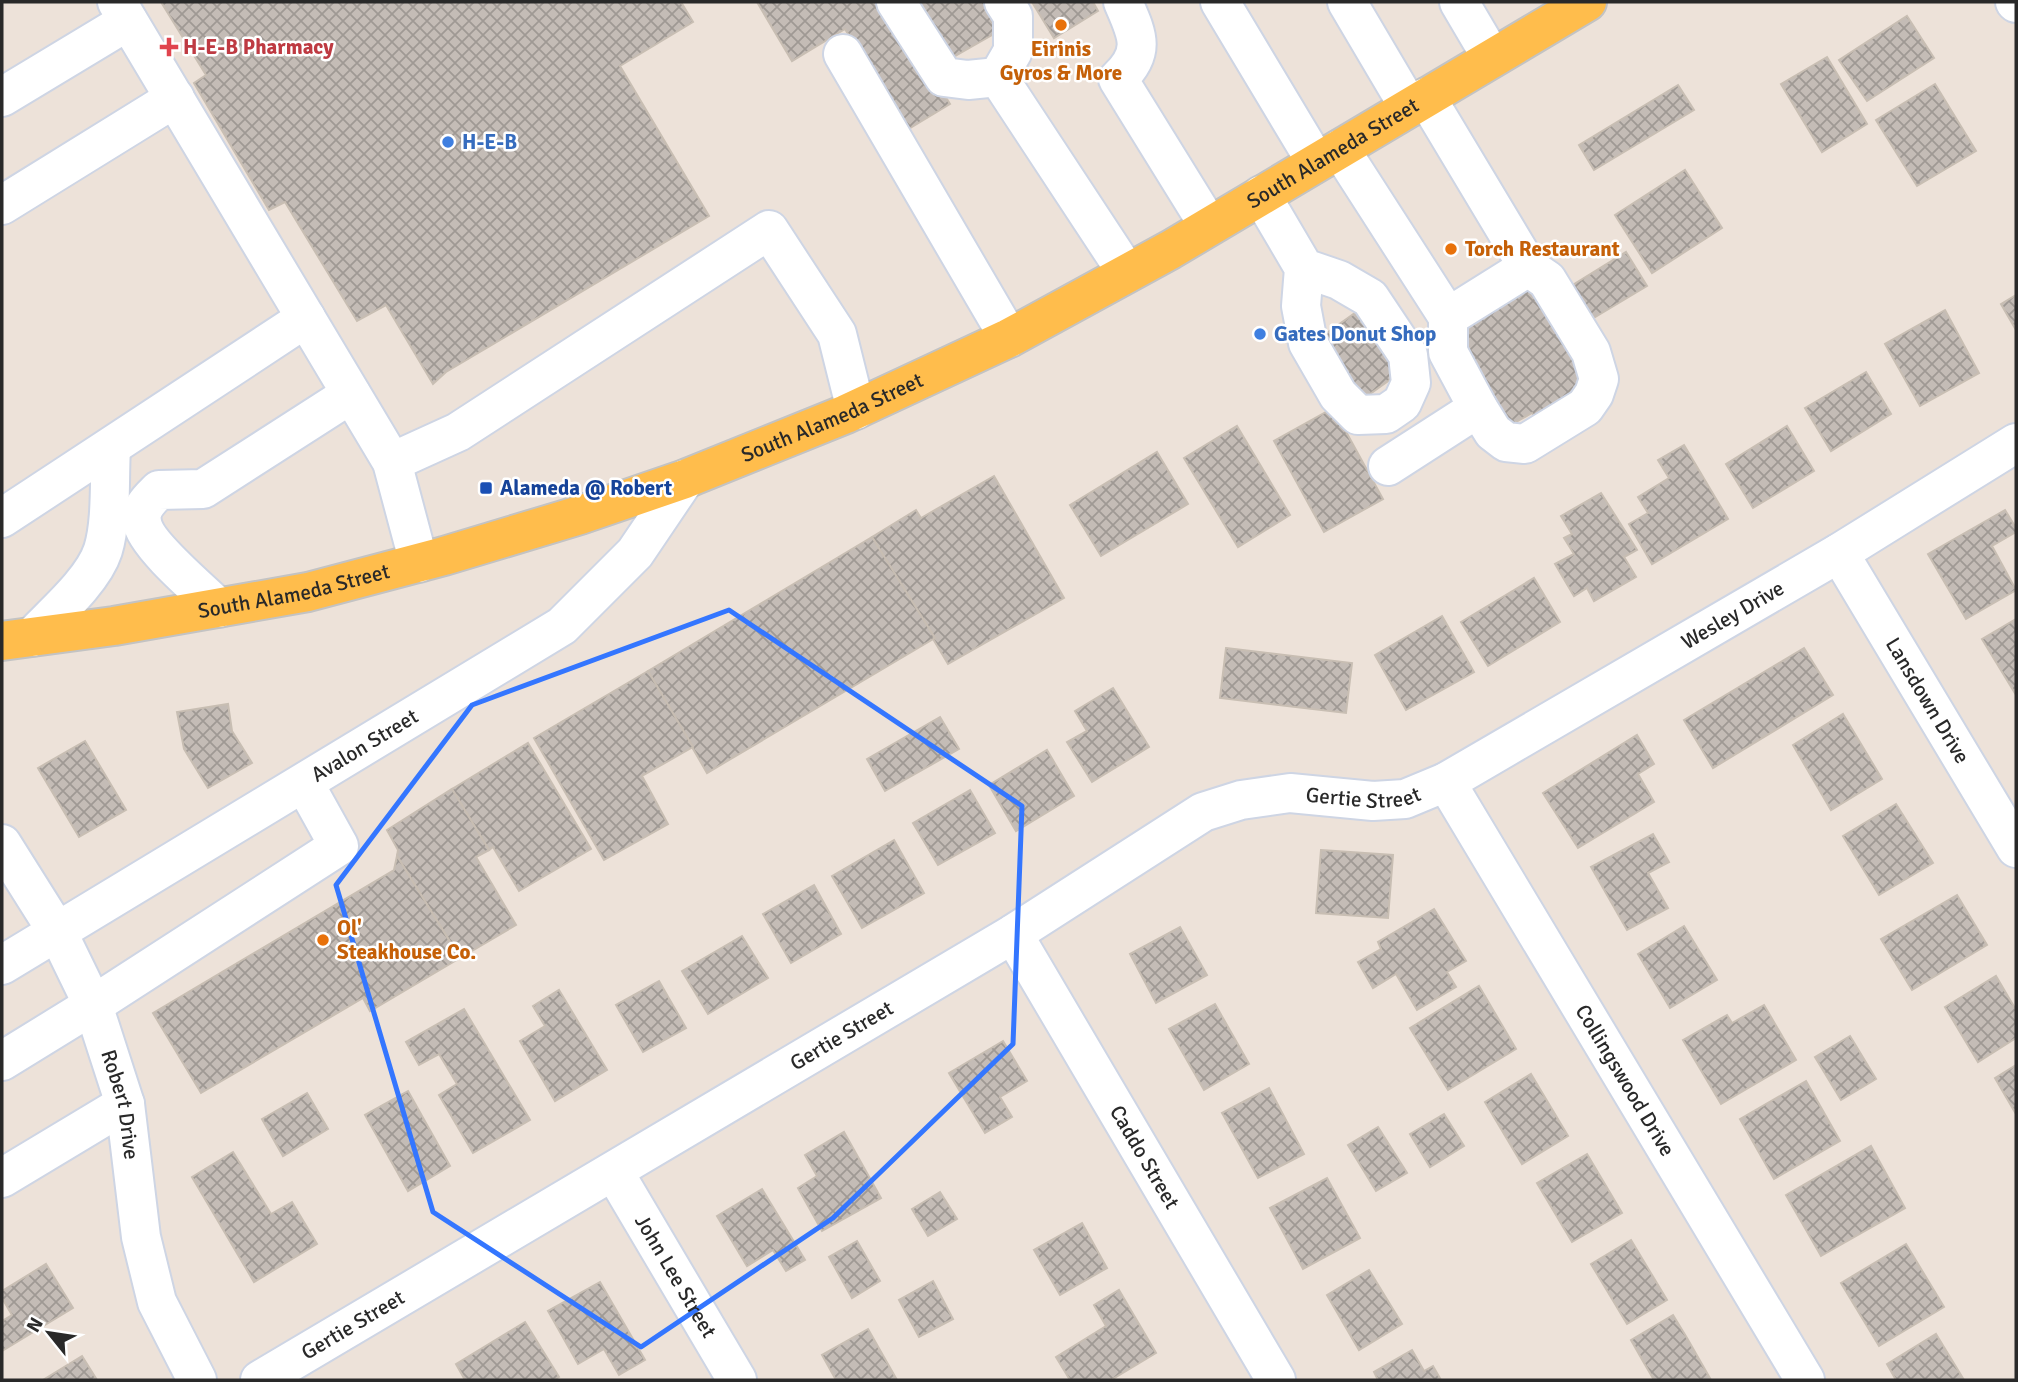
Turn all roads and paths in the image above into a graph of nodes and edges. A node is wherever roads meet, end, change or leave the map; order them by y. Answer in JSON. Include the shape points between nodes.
{"nodes":[{"id":1,"x":896,"y":2,"type":"edge"},
{"id":2,"x":1004,"y":2,"type":"edge"},
{"id":3,"x":1123,"y":2,"type":"edge"},
{"id":4,"x":1220,"y":2,"type":"edge"},
{"id":5,"x":1346,"y":2,"type":"edge"},
{"id":6,"x":1460,"y":2,"type":"edge"},
{"id":7,"x":1587,"y":2,"type":"edge"},
{"id":8,"x":123,"y":11,"type":"edge"},
{"id":9,"x":843,"y":54,"type":"dead end"},
{"id":10,"x":1492,"y":58,"type":"junction"},
{"id":11,"x":998,"y":77,"type":"junction"},
{"id":12,"x":2,"y":97,"type":"edge"},
{"id":13,"x":175,"y":98,"type":"junction"},
{"id":14,"x":1418,"y":102,"type":"junction"},
{"id":15,"x":1328,"y":155,"type":"junction"},
{"id":16,"x":1261,"y":195,"type":"junction"},
{"id":17,"x":2,"y":205,"type":"edge"},
{"id":18,"x":1209,"y":226,"type":"junction"},
{"id":19,"x":1528,"y":267,"type":"junction"},
{"id":20,"x":1304,"y":268,"type":"junction"},
{"id":21,"x":1127,"y":273,"type":"junction"},
{"id":22,"x":306,"y":318,"type":"junction"},
{"id":23,"x":1448,"y":335,"type":"junction"},
{"id":24,"x":1009,"y":338,"type":"junction"},
{"id":25,"x":1408,"y":355,"type":"junction"},
{"id":26,"x":351,"y":394,"type":"junction"},
{"id":27,"x":1478,"y":408,"type":"junction"},
{"id":28,"x":856,"y":410,"type":"junction"},
{"id":29,"x":2016,"y":443,"type":"edge"},
{"id":30,"x":110,"y":448,"type":"junction"},
{"id":31,"x":391,"y":462,"type":"junction"},
{"id":32,"x":1388,"y":466,"type":"dead end"},
{"id":33,"x":685,"y":479,"type":"junction"},
{"id":34,"x":2,"y":518,"type":"edge"},
{"id":35,"x":1839,"y":553,"type":"junction"},
{"id":36,"x":419,"y":563,"type":"junction"},
{"id":37,"x":219,"y":608,"type":"junction"},
{"id":38,"x":17,"y":639,"type":"edge"},
{"id":39,"x":1446,"y":782,"type":"junction"},
{"id":40,"x":304,"y":783,"type":"junction"},
{"id":41,"x":2,"y":844,"type":"edge"},
{"id":42,"x":2016,"y":848,"type":"edge"},
{"id":43,"x":58,"y":933,"type":"junction"},
{"id":44,"x":1013,"y":934,"type":"junction"},
{"id":45,"x":2,"y":965,"type":"edge"},
{"id":46,"x":93,"y":1005,"type":"junction"},
{"id":47,"x":2,"y":1061,"type":"edge"},
{"id":48,"x":125,"y":1104,"type":"junction"},
{"id":49,"x":614,"y":1172,"type":"junction"},
{"id":50,"x":2,"y":1178,"type":"edge"},
{"id":51,"x":197,"y":1380,"type":"edge"},
{"id":52,"x":260,"y":1380,"type":"edge"},
{"id":53,"x":737,"y":1380,"type":"edge"},
{"id":54,"x":1276,"y":1380,"type":"edge"},
{"id":55,"x":1805,"y":1380,"type":"edge"}],
"edges":[{"from":1,"to":11,"type":"street","via":[[944,77]]},
{"from":2,"to":11,"type":"street","via":[[1013,16],[1013,51]]},
{"from":3,"to":18,"type":"street","via":[[1138,36],[1130,68],[1118,79]]},
{"from":4,"to":15,"type":"street"},
{"from":5,"to":14,"type":"street"},
{"from":6,"to":10,"type":"street"},
{"from":7,"to":10,"type":"main road","name":"South Alameda Street"},
{"from":8,"to":12,"type":"street"},
{"from":8,"to":13,"type":"street"},
{"from":9,"to":24,"type":"street"},
{"from":10,"to":14,"type":"main road","name":"South Alameda Street"},
{"from":11,"to":21,"type":"street"},
{"from":13,"to":17,"type":"street"},
{"from":13,"to":22,"type":"street"},
{"from":14,"to":15,"type":"main road","name":"South Alameda Street"},
{"from":14,"to":19,"type":"street"},
{"from":15,"to":16,"type":"main road","name":"South Alameda Street"},
{"from":15,"to":23,"type":"street"},
{"from":16,"to":18,"type":"main road","name":"South Alameda Street"},
{"from":16,"to":20,"type":"street"},
{"from":18,"to":21,"type":"main road","name":"South Alameda Street"},
{"from":19,"to":23,"type":"street"},
{"from":19,"to":27,"type":"street","via":[[1547,280],[1591,352],[1599,379],[1594,394],[1585,407],[1525,444],[1506,442],[1493,432]]},
{"from":20,"to":25,"type":"street","via":[[1339,280],[1370,298]]},
{"from":20,"to":25,"type":"street","via":[[1301,306],[1308,343],[1338,395],[1358,415],[1386,414],[1402,403],[1411,383]]},
{"from":21,"to":24,"type":"main road","name":"South Alameda Street"},
{"from":22,"to":26,"type":"street"},
{"from":22,"to":30,"type":"street"},
{"from":23,"to":25,"type":"street"},
{"from":23,"to":27,"type":"street"},
{"from":24,"to":28,"type":"main road","name":"South Alameda Street"},
{"from":26,"to":31,"type":"street"},
{"from":26,"to":37,"type":"street","via":[[203,489],[159,490],[144,504],[141,523],[157,549]]},
{"from":27,"to":32,"type":"street"},
{"from":28,"to":31,"type":"street","via":[[837,334],[769,230],[457,432]]},
{"from":28,"to":33,"type":"main road","name":"South Alameda Street"},
{"from":29,"to":35,"type":"street","name":"Wesley Drive"},
{"from":30,"to":34,"type":"street"},
{"from":30,"to":38,"type":"street","via":[[103,552],[83,582]]},
{"from":31,"to":36,"type":"street"},
{"from":33,"to":36,"type":"main road","name":"South Alameda Street"},
{"from":33,"to":40,"type":"street","name":"Avalon Street","via":[[635,553],[562,626]]},
{"from":35,"to":39,"type":"street","name":"Wesley Drive"},
{"from":35,"to":42,"type":"street","name":"Lansdown Drive"},
{"from":36,"to":37,"type":"main road","name":"South Alameda Street","via":[[308,592]]},
{"from":37,"to":38,"type":"main road","name":"South Alameda Street"},
{"from":39,"to":44,"type":"street","name":"Gertie Street","via":[[1405,799],[1373,801],[1290,793],[1241,800],[1203,812]]},
{"from":39,"to":55,"type":"street","name":"Collingswood Drive"},
{"from":40,"to":43,"type":"street","name":"Avalon Street"},
{"from":40,"to":46,"type":"street","via":[[339,846]]},
{"from":41,"to":43,"type":"street","name":"Robert Drive"},
{"from":43,"to":45,"type":"street","name":"Avalon Street"},
{"from":43,"to":46,"type":"street","name":"Robert Drive"},
{"from":44,"to":49,"type":"street","name":"Gertie Street"},
{"from":44,"to":54,"type":"street","name":"Caddo Street"},
{"from":46,"to":47,"type":"street"},
{"from":46,"to":48,"type":"street","name":"Robert Drive"},
{"from":48,"to":50,"type":"street"},
{"from":48,"to":51,"type":"street","name":"Robert Drive","via":[[141,1237],[157,1302]]},
{"from":49,"to":52,"type":"street","name":"Gertie Street"},
{"from":49,"to":53,"type":"street","name":"John Lee Street"}]}
